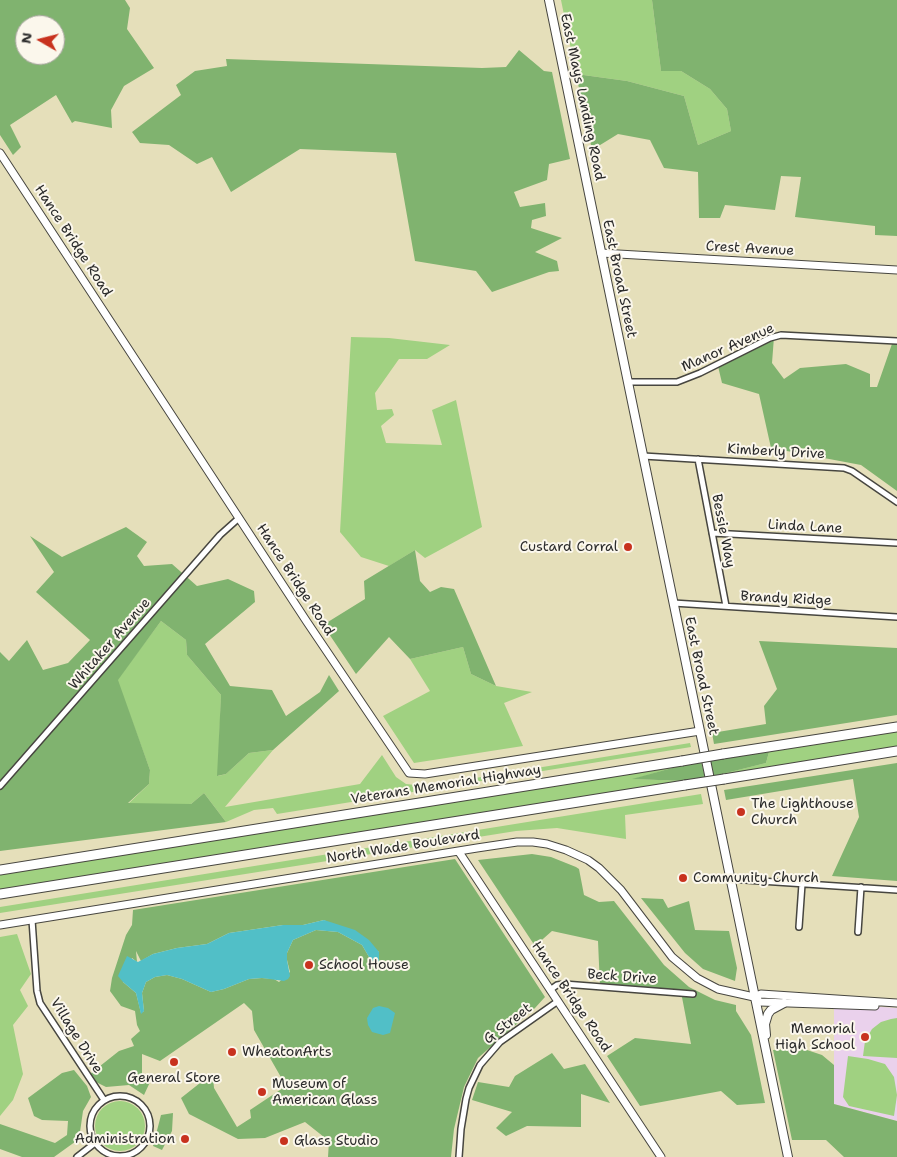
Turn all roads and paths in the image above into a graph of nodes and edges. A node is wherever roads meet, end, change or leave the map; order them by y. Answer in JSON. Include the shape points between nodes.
{"nodes":[{"id":1,"x":549,"y":0,"type":"edge"},
{"id":2,"x":0,"y":153,"type":"edge"},
{"id":3,"x":590,"y":199,"type":"joint"},
{"id":4,"x":601,"y":253,"type":"junction"},
{"id":5,"x":897,"y":270,"type":"edge"},
{"id":6,"x":897,"y":341,"type":"edge"},
{"id":7,"x":628,"y":382,"type":"junction"},
{"id":8,"x":643,"y":456,"type":"junction"},
{"id":9,"x":698,"y":459,"type":"junction"},
{"id":10,"x":897,"y":502,"type":"edge"},
{"id":11,"x":239,"y":518,"type":"junction"},
{"id":12,"x":712,"y":533,"type":"junction"},
{"id":13,"x":897,"y":543,"type":"edge"},
{"id":14,"x":673,"y":603,"type":"junction"},
{"id":15,"x":726,"y":606,"type":"junction"},
{"id":16,"x":897,"y":617,"type":"edge"},
{"id":17,"x":897,"y":727,"type":"edge"},
{"id":18,"x":700,"y":731,"type":"junction"},
{"id":19,"x":897,"y":751,"type":"edge"},
{"id":20,"x":0,"y":786,"type":"edge"},
{"id":21,"x":459,"y":852,"type":"junction"},
{"id":22,"x":0,"y":870,"type":"edge"},
{"id":23,"x":730,"y":880,"type":"junction"},
{"id":24,"x":802,"y":884,"type":"junction"},
{"id":25,"x":861,"y":887,"type":"junction"},
{"id":26,"x":897,"y":890,"type":"edge"},
{"id":27,"x":0,"y":894,"type":"edge"},
{"id":28,"x":32,"y":920,"type":"junction"},
{"id":29,"x":0,"y":925,"type":"edge"},
{"id":30,"x":799,"y":927,"type":"dead end"},
{"id":31,"x":858,"y":932,"type":"dead end"},
{"id":32,"x":550,"y":990,"type":"junction"},
{"id":33,"x":692,"y":994,"type":"dead end"},
{"id":34,"x":754,"y":997,"type":"junction"},
{"id":35,"x":558,"y":1001,"type":"junction"},
{"id":36,"x":897,"y":1003,"type":"edge"},
{"id":37,"x":784,"y":1004,"type":"junction"},
{"id":38,"x":897,"y":1008,"type":"edge"},
{"id":39,"x":765,"y":1047,"type":"junction"},
{"id":40,"x":104,"y":1100,"type":"junction"},
{"id":41,"x":96,"y":1143,"type":"junction"},
{"id":42,"x":77,"y":1157,"type":"edge"},
{"id":43,"x":459,"y":1157,"type":"edge"},
{"id":44,"x":661,"y":1157,"type":"edge"},
{"id":45,"x":788,"y":1157,"type":"edge"}],
"edges":[{"from":1,"to":3,"type":"main road","name":"East Mays Landing Road"},
{"from":2,"to":11,"type":"street","name":"Hance Bridge Road"},
{"from":3,"to":4,"type":"main road","name":"East Broad Street"},
{"from":4,"to":5,"type":"street","name":"Crest Avenue"},
{"from":4,"to":7,"type":"main road","name":"East Broad Street"},
{"from":6,"to":7,"type":"street","name":"Manor Avenue","via":[[781,335],[677,382]]},
{"from":7,"to":8,"type":"main road","name":"East Broad Street"},
{"from":8,"to":9,"type":"street","name":"Kimberly Drive"},
{"from":8,"to":14,"type":"main road","name":"East Broad Street"},
{"from":9,"to":10,"type":"street","name":"Kimberly Drive","via":[[844,468]]},
{"from":9,"to":12,"type":"street","name":"Bessie Way"},
{"from":11,"to":18,"type":"street","name":"Hance Bridge Road","via":[[409,773],[425,774]]},
{"from":11,"to":20,"type":"street","name":"Whitaker Avenue","via":[[220,535]]},
{"from":12,"to":13,"type":"street","name":"Linda Lane"},
{"from":12,"to":15,"type":"street","name":"Bessie Way"},
{"from":14,"to":15,"type":"street","name":"Brandy Ridge"},
{"from":14,"to":18,"type":"main road","name":"East Broad Street"},
{"from":15,"to":16,"type":"street","name":"Brandy Ridge"},
{"from":17,"to":22,"type":"highway","name":"Veterans Memorial Highway","bridge":true},
{"from":18,"to":23,"type":"main road","name":"East Broad Street"},
{"from":19,"to":27,"type":"highway","bridge":true},
{"from":21,"to":28,"type":"street","name":"North Wade Boulevard"},
{"from":21,"to":32,"type":"street","name":"Hance Bridge Road"},
{"from":21,"to":34,"type":"street","name":"North Wade Boulevard","via":[[522,842],[547,844],[577,854],[609,876],[672,957],[696,978],[726,992]]},
{"from":23,"to":24,"type":"street"},
{"from":23,"to":34,"type":"main road","name":"East Broad Street"},
{"from":24,"to":25,"type":"street"},
{"from":24,"to":30,"type":"street"},
{"from":25,"to":26,"type":"street"},
{"from":25,"to":31,"type":"street"},
{"from":28,"to":29,"type":"street","name":"North Wade Boulevard"},
{"from":28,"to":40,"type":"street","name":"Village Drive","via":[[40,1002]]},
{"from":32,"to":33,"type":"street","name":"Beck Drive","via":[[564,984]]},
{"from":32,"to":35,"type":"street","name":"Hance Bridge Road"},
{"from":34,"to":36,"type":"street","name":"North Wade Boulevard","via":[[761,994]]},
{"from":34,"to":37,"type":"street","name":"North Wade Boulevard","via":[[760,1002]]},
{"from":34,"to":39,"type":"main road","name":"East Broad Street"},
{"from":35,"to":43,"type":"street","name":"G Street","via":[[500,1042],[480,1065],[466,1099]]},
{"from":35,"to":44,"type":"street","name":"Hance Bridge Road"},
{"from":37,"to":38,"type":"street","name":"North Wade Boulevard"},
{"from":37,"to":39,"type":"main road","via":[[768,1014]]},
{"from":39,"to":45,"type":"main road","name":"East Broad Street"},
{"from":40,"to":41,"type":"street","via":[[91,1120],[91,1132]]},
{"from":40,"to":41,"type":"street","via":[[125,1096],[137,1100],[150,1121],[150,1133],[145,1144],[126,1156],[113,1156]]},
{"from":41,"to":42,"type":"street"}]}
